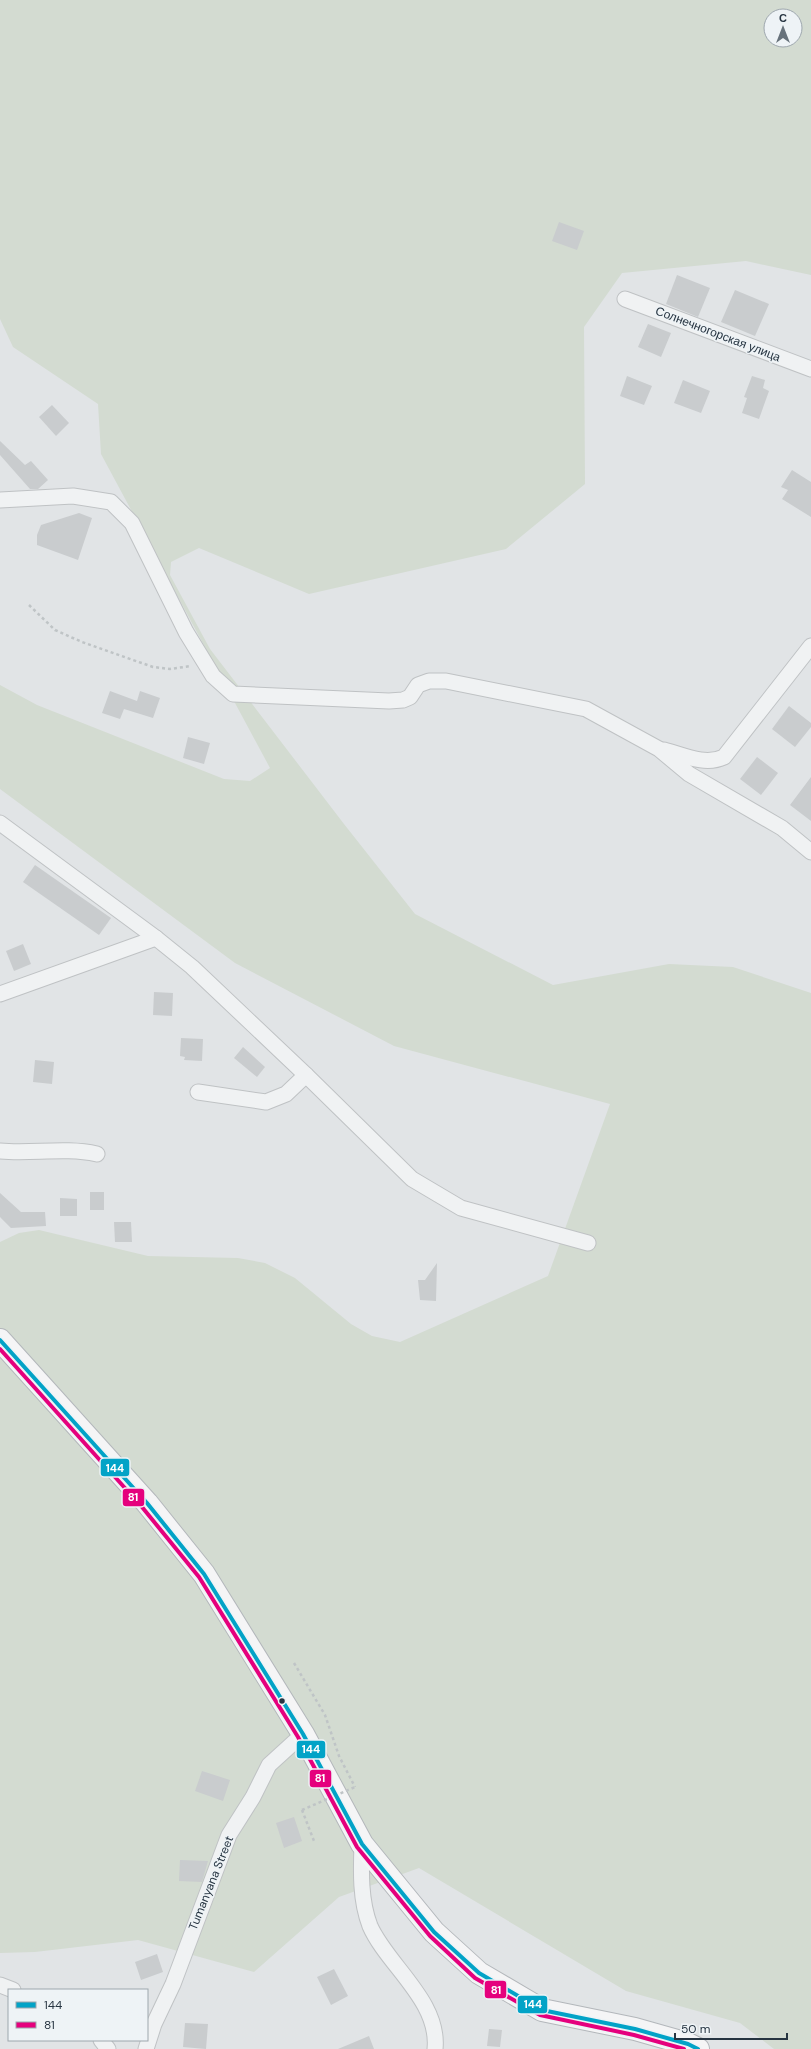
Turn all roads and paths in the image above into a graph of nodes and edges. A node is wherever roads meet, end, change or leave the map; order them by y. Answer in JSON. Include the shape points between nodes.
{"nodes":[{"id":1,"x":625,"y":299,"type":"dead end"},
{"id":2,"x":811,"y":369,"type":"edge"},
{"id":3,"x":0,"y":500,"type":"edge"},
{"id":4,"x":29,"y":605,"type":"dead end"},
{"id":5,"x":811,"y":646,"type":"edge"},
{"id":6,"x":206,"y":664,"type":"junction"},
{"id":7,"x":659,"y":749,"type":"junction"},
{"id":8,"x":0,"y":823,"type":"edge"},
{"id":9,"x":811,"y":852,"type":"edge"},
{"id":10,"x":156,"y":938,"type":"junction"},
{"id":11,"x":0,"y":994,"type":"edge"},
{"id":12,"x":306,"y":1075,"type":"junction"},
{"id":13,"x":198,"y":1092,"type":"dead end"},
{"id":14,"x":0,"y":1151,"type":"edge"},
{"id":15,"x":97,"y":1154,"type":"dead end"},
{"id":16,"x":588,"y":1242,"type":"dead end"},
{"id":17,"x":0,"y":1340,"type":"edge"},
{"id":18,"x":294,"y":1663,"type":"dead end"},
{"id":19,"x":303,"y":1734,"type":"junction"},
{"id":20,"x":314,"y":1841,"type":"dead end"},
{"id":21,"x":362,"y":1844,"type":"junction"},
{"id":22,"x":0,"y":1985,"type":"edge"},
{"id":23,"x":10,"y":1989,"type":"edge"},
{"id":24,"x":102,"y":2041,"type":"edge"},
{"id":25,"x":108,"y":2049,"type":"edge"},
{"id":26,"x":146,"y":2049,"type":"edge"},
{"id":27,"x":435,"y":2049,"type":"edge"},
{"id":28,"x":698,"y":2049,"type":"edge"}],
"edges":[{"from":1,"to":2,"type":"street","name":"Солнечногорская улица"},
{"from":3,"to":6,"type":"street","via":[[73,496],[111,502],[132,523],[165,592]]},
{"from":4,"to":6,"type":"path","via":[[55,630],[154,667],[170,669]]},
{"from":5,"to":7,"type":"street","via":[[724,757],[707,762]]},
{"from":6,"to":7,"type":"street","via":[[213,676],[233,694],[390,701],[410,697],[418,685],[429,681],[446,681],[586,709]]},
{"from":7,"to":9,"type":"street","via":[[689,774],[782,828]]},
{"from":8,"to":10,"type":"street"},
{"from":10,"to":11,"type":"street"},
{"from":10,"to":12,"type":"street","via":[[192,968]]},
{"from":12,"to":13,"type":"street","via":[[286,1094],[266,1102]]},
{"from":12,"to":16,"type":"street","via":[[412,1179],[455,1205]]},
{"from":14,"to":15,"type":"street","via":[[17,1153],[80,1150]]},
{"from":17,"to":19,"type":"highway","via":[[147,1503],[204,1574]]},
{"from":18,"to":20,"type":"path","bridge":true,"via":[[325,1715],[339,1756],[355,1787],[302,1810]]},
{"from":19,"to":21,"type":"highway"},
{"from":19,"to":26,"type":"street","name":"Tumanyana Street","via":[[269,1765],[229,1835]]},
{"from":21,"to":27,"type":"street","via":[[361,1877],[366,1914],[375,1934],[424,2003]]},
{"from":21,"to":28,"type":"highway","via":[[434,1932],[479,1973],[542,2010],[635,2028]]},
{"from":22,"to":23,"type":"street"},
{"from":24,"to":25,"type":"street"}]}
